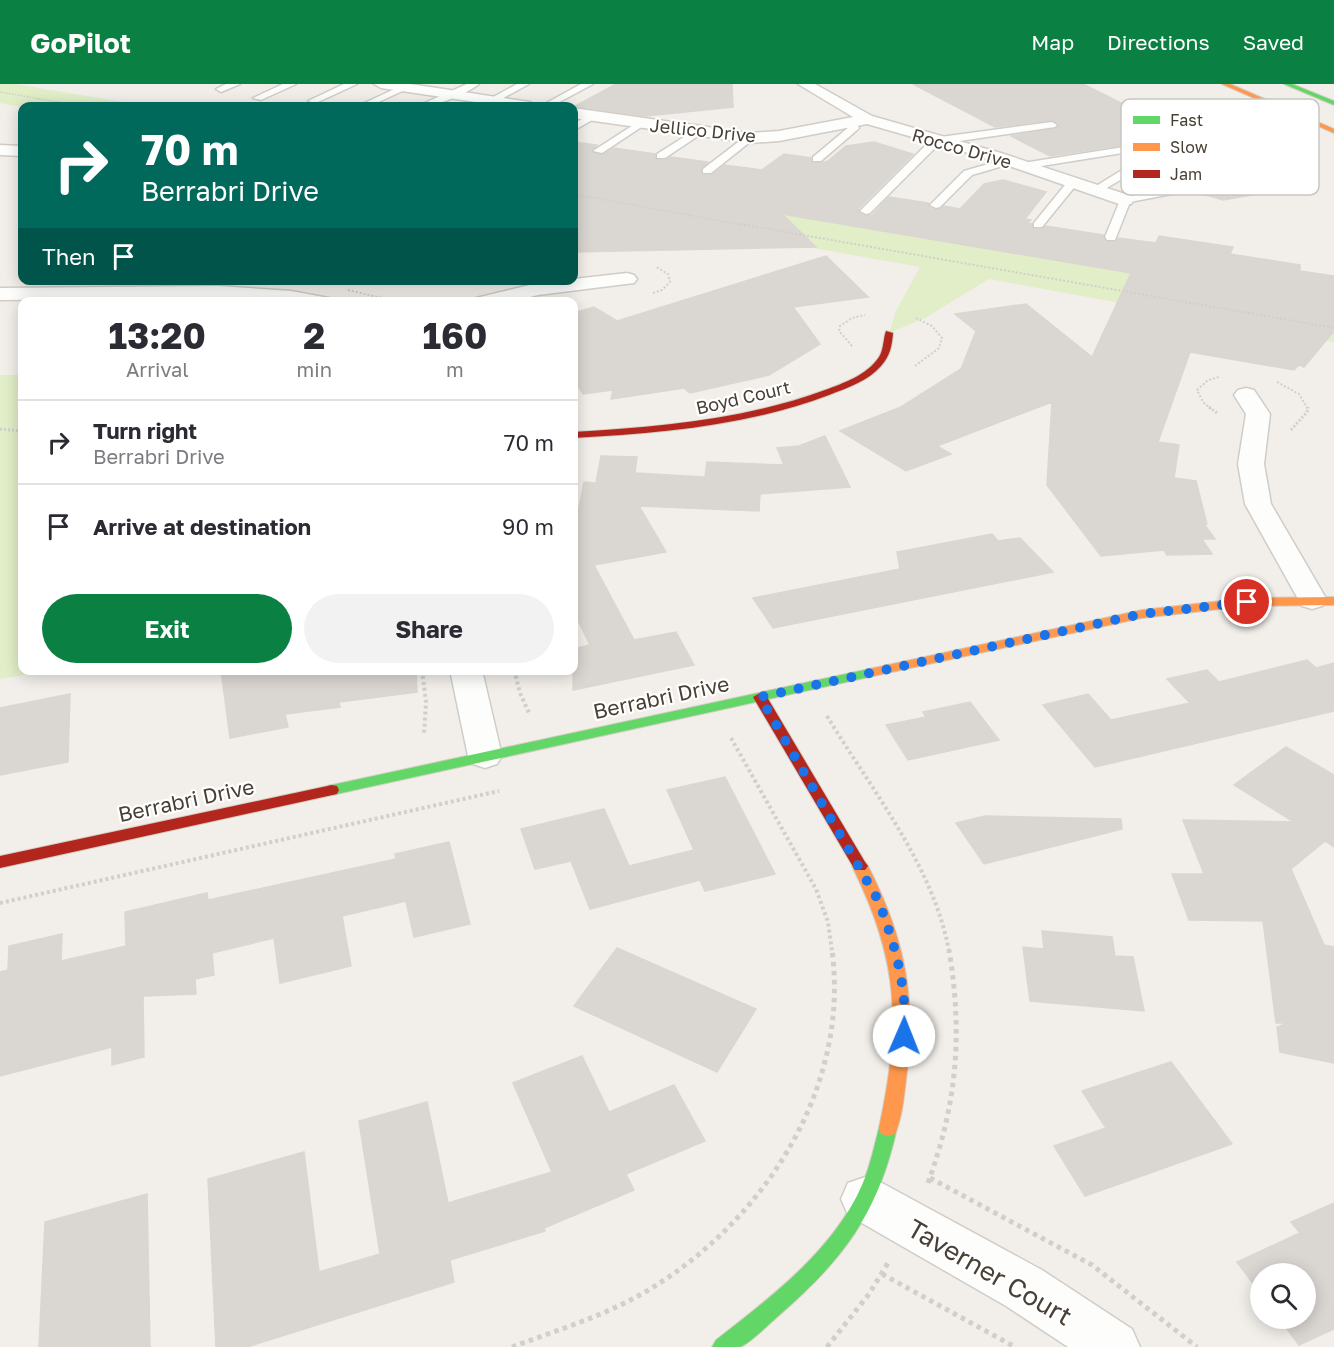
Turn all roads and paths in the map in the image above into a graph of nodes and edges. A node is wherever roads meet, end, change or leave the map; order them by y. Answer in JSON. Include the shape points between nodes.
{"nodes":[{"id":1,"x":235,"y":84,"type":"edge"},
{"id":2,"x":291,"y":84,"type":"edge"},
{"id":3,"x":352,"y":84,"type":"edge"},
{"id":4,"x":381,"y":84,"type":"edge"},
{"id":5,"x":474,"y":84,"type":"edge"},
{"id":6,"x":524,"y":84,"type":"edge"},
{"id":7,"x":588,"y":84,"type":"edge"},
{"id":8,"x":805,"y":84,"type":"edge"},
{"id":9,"x":1224,"y":84,"type":"edge"},
{"id":10,"x":1287,"y":84,"type":"edge"},
{"id":11,"x":404,"y":88,"type":"junction"},
{"id":12,"x":221,"y":90,"type":"dead end"},
{"id":13,"x":0,"y":92,"type":"edge"},
{"id":14,"x":450,"y":94,"type":"junction"},
{"id":15,"x":258,"y":98,"type":"dead end"},
{"id":16,"x":1259,"y":99,"type":"edge"},
{"id":17,"x":313,"y":101,"type":"dead end"},
{"id":18,"x":58,"y":102,"type":"edge"},
{"id":19,"x":372,"y":102,"type":"edge"},
{"id":20,"x":432,"y":102,"type":"edge"},
{"id":21,"x":486,"y":102,"type":"edge"},
{"id":22,"x":493,"y":102,"type":"edge"},
{"id":23,"x":554,"y":102,"type":"edge"},
{"id":24,"x":1334,"y":103,"type":"edge"},
{"id":25,"x":578,"y":114,"type":"edge"},
{"id":26,"x":594,"y":116,"type":"junction"},
{"id":27,"x":859,"y":120,"type":"junction"},
{"id":28,"x":641,"y":124,"type":"junction"},
{"id":29,"x":578,"y":125,"type":"edge"},
{"id":30,"x":1319,"y":125,"type":"edge"},
{"id":31,"x":1052,"y":126,"type":"dead end"},
{"id":32,"x":1334,"y":131,"type":"edge"},
{"id":33,"x":699,"y":132,"type":"junction"},
{"id":34,"x":750,"y":138,"type":"junction"},
{"id":35,"x":939,"y":140,"type":"junction"},
{"id":36,"x":1121,"y":149,"type":"edge"},
{"id":37,"x":0,"y":150,"type":"edge"},
{"id":38,"x":18,"y":151,"type":"edge"},
{"id":39,"x":598,"y":151,"type":"dead end"},
{"id":40,"x":661,"y":156,"type":"dead end"},
{"id":41,"x":817,"y":159,"type":"dead end"},
{"id":42,"x":1016,"y":163,"type":"junction"},
{"id":43,"x":707,"y":171,"type":"dead end"},
{"id":44,"x":1121,"y":175,"type":"edge"},
{"id":45,"x":1073,"y":182,"type":"junction"},
{"id":46,"x":1096,"y":190,"type":"junction"},
{"id":47,"x":578,"y":195,"type":"edge"},
{"id":48,"x":1152,"y":195,"type":"edge"},
{"id":49,"x":1125,"y":200,"type":"junction"},
{"id":50,"x":936,"y":205,"type":"dead end"},
{"id":51,"x":866,"y":211,"type":"dead end"},
{"id":52,"x":1038,"y":225,"type":"dead end"},
{"id":53,"x":1112,"y":237,"type":"dead end"},
{"id":54,"x":627,"y":279,"type":"dead end"},
{"id":55,"x":575,"y":285,"type":"edge"},
{"id":56,"x":578,"y":285,"type":"edge"},
{"id":57,"x":185,"y":286,"type":"edge"},
{"id":58,"x":0,"y":294,"type":"edge"},
{"id":59,"x":279,"y":297,"type":"edge"},
{"id":60,"x":501,"y":297,"type":"edge"},
{"id":61,"x":1334,"y":328,"type":"edge"},
{"id":62,"x":889,"y":333,"type":"dead end"},
{"id":63,"x":1246,"y":395,"type":"dead end"},
{"id":64,"x":0,"y":429,"type":"edge"},
{"id":65,"x":18,"y":431,"type":"edge"},
{"id":66,"x":578,"y":435,"type":"edge"},
{"id":67,"x":1323,"y":601,"type":"edge"},
{"id":68,"x":423,"y":675,"type":"edge"},
{"id":69,"x":467,"y":675,"type":"edge"},
{"id":70,"x":515,"y":675,"type":"edge"},
{"id":71,"x":760,"y":697,"type":"junction"},
{"id":72,"x":529,"y":713,"type":"dead end"},
{"id":73,"x":838,"y":714,"type":"dead end"},
{"id":74,"x":827,"y":716,"type":"dead end"},
{"id":75,"x":424,"y":734,"type":"dead end"},
{"id":76,"x":742,"y":735,"type":"dead end"},
{"id":77,"x":731,"y":738,"type":"junction"},
{"id":78,"x":720,"y":740,"type":"dead end"},
{"id":79,"x":485,"y":756,"type":"junction"},
{"id":80,"x":500,"y":791,"type":"dead end"},
{"id":81,"x":0,"y":862,"type":"edge"},
{"id":82,"x":0,"y":903,"type":"edge"},
{"id":83,"x":930,"y":1178,"type":"dead end"},
{"id":84,"x":865,"y":1199,"type":"junction"},
{"id":85,"x":890,"y":1260,"type":"dead end"},
{"id":86,"x":882,"y":1274,"type":"junction"},
{"id":87,"x":512,"y":1347,"type":"edge"},
{"id":88,"x":723,"y":1347,"type":"edge"},
{"id":89,"x":827,"y":1347,"type":"edge"},
{"id":90,"x":1015,"y":1347,"type":"edge"},
{"id":91,"x":1114,"y":1347,"type":"edge"},
{"id":92,"x":1197,"y":1347,"type":"edge"}],
"edges":[{"from":1,"to":12,"type":"lane"},
{"from":2,"to":15,"type":"lane"},
{"from":3,"to":17,"type":"lane"},
{"from":4,"to":11,"type":"street"},
{"from":5,"to":14,"type":"lane"},
{"from":6,"to":22,"type":"lane"},
{"from":7,"to":23,"type":"lane"},
{"from":8,"to":27,"type":"street","name":"Rocco Drive"},
{"from":9,"to":16,"type":"main road"},
{"from":10,"to":24,"type":"main road"},
{"from":11,"to":14,"type":"street"},
{"from":11,"to":19,"type":"lane"},
{"from":13,"to":18,"type":"path"},
{"from":14,"to":20,"type":"lane"},
{"from":14,"to":21,"type":"street"},
{"from":25,"to":26,"type":"street","name":"Jellico Drive"},
{"from":26,"to":28,"type":"street","name":"Jellico Drive"},
{"from":26,"to":29,"type":"lane"},
{"from":27,"to":34,"type":"street","name":"Jellico Drive"},
{"from":27,"to":35,"type":"street","name":"Rocco Drive"},
{"from":27,"to":41,"type":"lane"},
{"from":28,"to":33,"type":"street","name":"Jellico Drive"},
{"from":28,"to":39,"type":"lane"},
{"from":30,"to":32,"type":"main road"},
{"from":31,"to":35,"type":"lane"},
{"from":33,"to":34,"type":"street","name":"Jellico Drive"},
{"from":33,"to":40,"type":"lane"},
{"from":34,"to":43,"type":"lane"},
{"from":35,"to":42,"type":"street","name":"Rocco Drive"},
{"from":35,"to":51,"type":"lane"},
{"from":36,"to":42,"type":"lane"},
{"from":37,"to":38,"type":"street"},
{"from":42,"to":45,"type":"street","name":"Rocco Drive"},
{"from":42,"to":50,"type":"lane","via":[[968,173]]},
{"from":44,"to":46,"type":"lane"},
{"from":45,"to":46,"type":"street","name":"Rocco Drive"},
{"from":45,"to":52,"type":"lane"},
{"from":46,"to":49,"type":"street","name":"Rocco Drive"},
{"from":47,"to":61,"type":"path"},
{"from":48,"to":49,"type":"lane"},
{"from":49,"to":53,"type":"lane"},
{"from":54,"to":56,"type":"street"},
{"from":55,"to":60,"type":"street"},
{"from":57,"to":58,"type":"street"},
{"from":57,"to":59,"type":"street"},
{"from":62,"to":66,"type":"main road","name":"Boyd Court","via":[[885,355],[872,369],[834,390],[798,403],[692,427]]},
{"from":63,"to":67,"type":"street","via":[[1258,414],[1251,464],[1258,504]]},
{"from":64,"to":65,"type":"path"},
{"from":67,"to":71,"type":"main road","name":"Berrabri Drive","via":[[1212,605],[1142,614]]},
{"from":68,"to":75,"type":"path"},
{"from":69,"to":79,"type":"street"},
{"from":70,"to":72,"type":"path"},
{"from":71,"to":79,"type":"main road","name":"Berrabri Drive"},
{"from":71,"to":84,"type":"main road","via":[[868,879],[897,955],[905,1020],[901,1069],[879,1165]]},
{"from":73,"to":74,"type":"path"},
{"from":76,"to":77,"type":"path"},
{"from":77,"to":78,"type":"path"},
{"from":77,"to":87,"type":"path","via":[[810,876],[828,922],[834,960],[830,1043],[808,1113],[783,1161],[740,1216],[703,1252],[654,1287]]},
{"from":79,"to":81,"type":"main road","name":"Berrabri Drive"},
{"from":80,"to":82,"type":"path"},
{"from":83,"to":92,"type":"path","via":[[1092,1265]]},
{"from":84,"to":88,"type":"main road","via":[[807,1274]]},
{"from":84,"to":91,"type":"street","name":"Taverner Court","via":[[1024,1288]]},
{"from":85,"to":86,"type":"path"},
{"from":86,"to":89,"type":"path"},
{"from":86,"to":90,"type":"path"}]}
